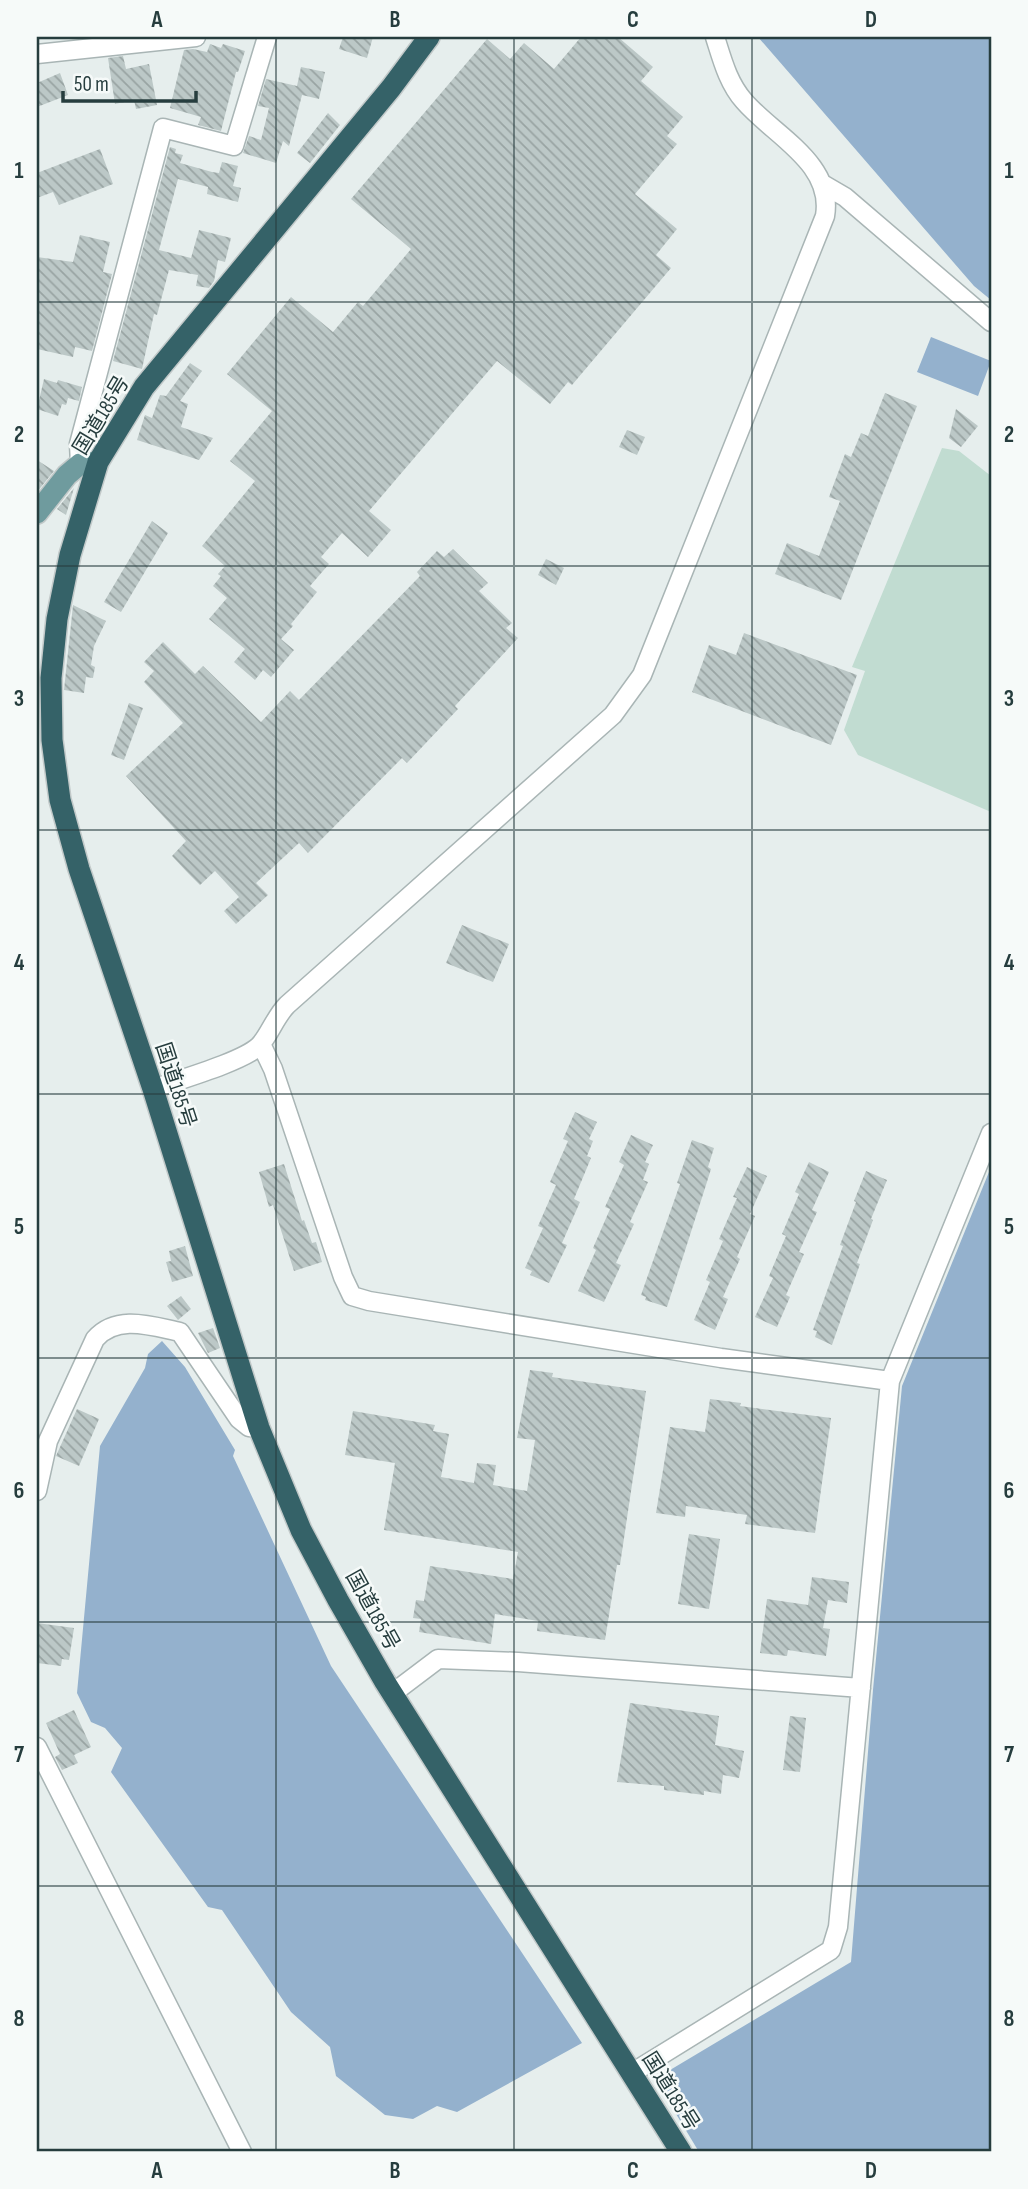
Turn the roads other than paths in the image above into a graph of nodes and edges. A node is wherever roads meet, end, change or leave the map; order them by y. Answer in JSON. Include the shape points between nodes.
{"nodes":[{"id":1,"x":196,"y":37,"type":"edge"},
{"id":2,"x":267,"y":37,"type":"edge"},
{"id":3,"x":429,"y":37,"type":"edge"},
{"id":4,"x":715,"y":37,"type":"edge"},
{"id":5,"x":37,"y":54,"type":"edge"},
{"id":6,"x":821,"y":183,"type":"junction"},
{"id":7,"x":991,"y":322,"type":"edge"},
{"id":8,"x":89,"y":463,"type":"junction"},
{"id":9,"x":37,"y":513,"type":"edge"},
{"id":10,"x":261,"y":1044,"type":"junction"},
{"id":11,"x":153,"y":1089,"type":"junction"},
{"id":12,"x":991,"y":1133,"type":"edge"},
{"id":13,"x":890,"y":1381,"type":"junction"},
{"id":14,"x":259,"y":1428,"type":"junction"},
{"id":15,"x":37,"y":1491,"type":"edge"},
{"id":16,"x":861,"y":1688,"type":"junction"},
{"id":17,"x":393,"y":1693,"type":"junction"},
{"id":18,"x":37,"y":1747,"type":"edge"},
{"id":19,"x":632,"y":2073,"type":"junction"},
{"id":20,"x":242,"y":2152,"type":"edge"},
{"id":21,"x":681,"y":2152,"type":"edge"}],
"edges":[{"from":1,"to":5,"type":"street"},
{"from":2,"to":8,"type":"street","via":[[234,146],[163,128],[79,444]]},
{"from":3,"to":8,"type":"highway","name":"国道185号","via":[[144,387]]},
{"from":4,"to":6,"type":"street","via":[[727,76],[742,100],[809,162]]},
{"from":6,"to":7,"type":"street","via":[[845,197]]},
{"from":6,"to":10,"type":"street","via":[[827,202],[825,216],[642,675],[613,715],[287,1005]]},
{"from":8,"to":9,"type":"main road","via":[[67,475]]},
{"from":8,"to":11,"type":"highway","name":"国道185号","via":[[57,620],[51,678],[52,740],[60,800],[79,869]]},
{"from":10,"to":11,"type":"street","via":[[247,1055]]},
{"from":10,"to":13,"type":"street","via":[[352,1296],[721,1358]]},
{"from":11,"to":14,"type":"highway","name":"国道185号"},
{"from":12,"to":13,"type":"street"},
{"from":13,"to":16,"type":"street"},
{"from":14,"to":15,"type":"street","via":[[239,1419],[180,1332],[135,1323],[112,1326],[95,1339],[48,1441]]},
{"from":14,"to":17,"type":"highway","name":"国道185号","via":[[301,1530]]},
{"from":16,"to":17,"type":"street","via":[[439,1659]]},
{"from":16,"to":19,"type":"street","via":[[838,1927],[831,1950]]},
{"from":17,"to":19,"type":"highway","name":"国道185号"},
{"from":18,"to":20,"type":"street"},
{"from":19,"to":21,"type":"highway","name":"国道185号"}]}
